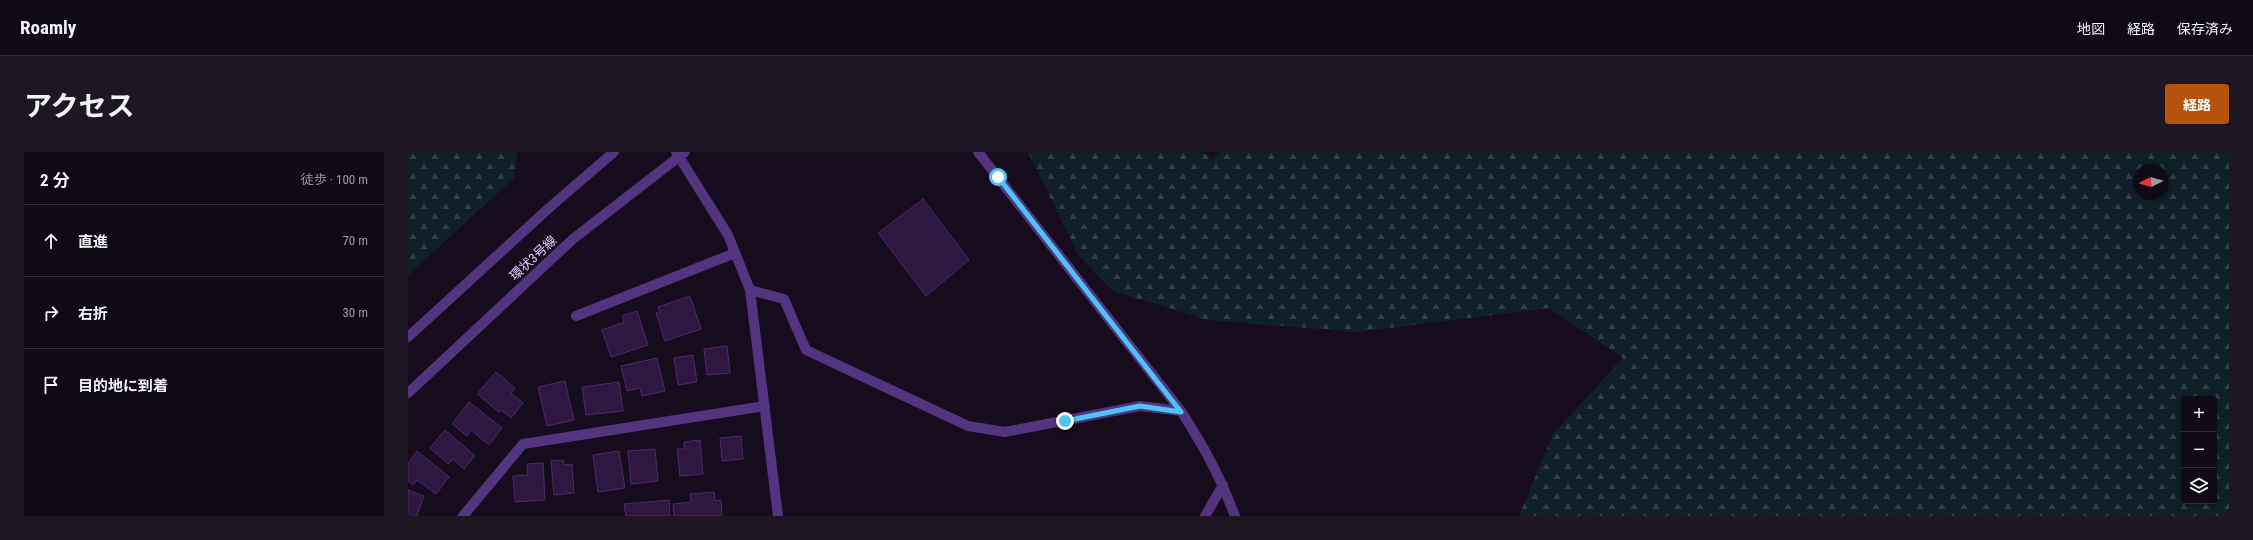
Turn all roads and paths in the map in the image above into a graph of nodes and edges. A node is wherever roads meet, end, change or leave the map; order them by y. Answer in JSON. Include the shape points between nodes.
{"nodes":[{"id":1,"x":614,"y":152,"type":"edge"},
{"id":2,"x":676,"y":152,"type":"edge"},
{"id":3,"x":685,"y":152,"type":"edge"},
{"id":4,"x":978,"y":152,"type":"edge"},
{"id":5,"x":735,"y":253,"type":"junction"},
{"id":6,"x":750,"y":290,"type":"junction"},
{"id":7,"x":576,"y":316,"type":"dead end"},
{"id":8,"x":408,"y":337,"type":"edge"},
{"id":9,"x":408,"y":393,"type":"edge"},
{"id":10,"x":765,"y":406,"type":"junction"},
{"id":11,"x":1181,"y":412,"type":"junction"},
{"id":12,"x":1223,"y":485,"type":"junction"},
{"id":13,"x":463,"y":516,"type":"edge"},
{"id":14,"x":778,"y":516,"type":"edge"},
{"id":15,"x":1205,"y":516,"type":"edge"},
{"id":16,"x":1235,"y":516,"type":"edge"}],
"edges":[{"from":1,"to":8,"type":"street","name":"環状3号線"},
{"from":2,"to":5,"type":"street","via":[[728,235]]},
{"from":3,"to":9,"type":"street","name":"環状3号線","via":[[573,238]]},
{"from":4,"to":11,"type":"street"},
{"from":5,"to":6,"type":"street"},
{"from":5,"to":7,"type":"street"},
{"from":6,"to":10,"type":"street"},
{"from":6,"to":11,"type":"street","via":[[784,299],[806,350],[968,426],[1005,432],[1140,406]]},
{"from":10,"to":13,"type":"street","via":[[523,444]]},
{"from":10,"to":14,"type":"street"},
{"from":11,"to":12,"type":"street","via":[[1209,455]]},
{"from":12,"to":15,"type":"street"},
{"from":12,"to":16,"type":"street"}]}
